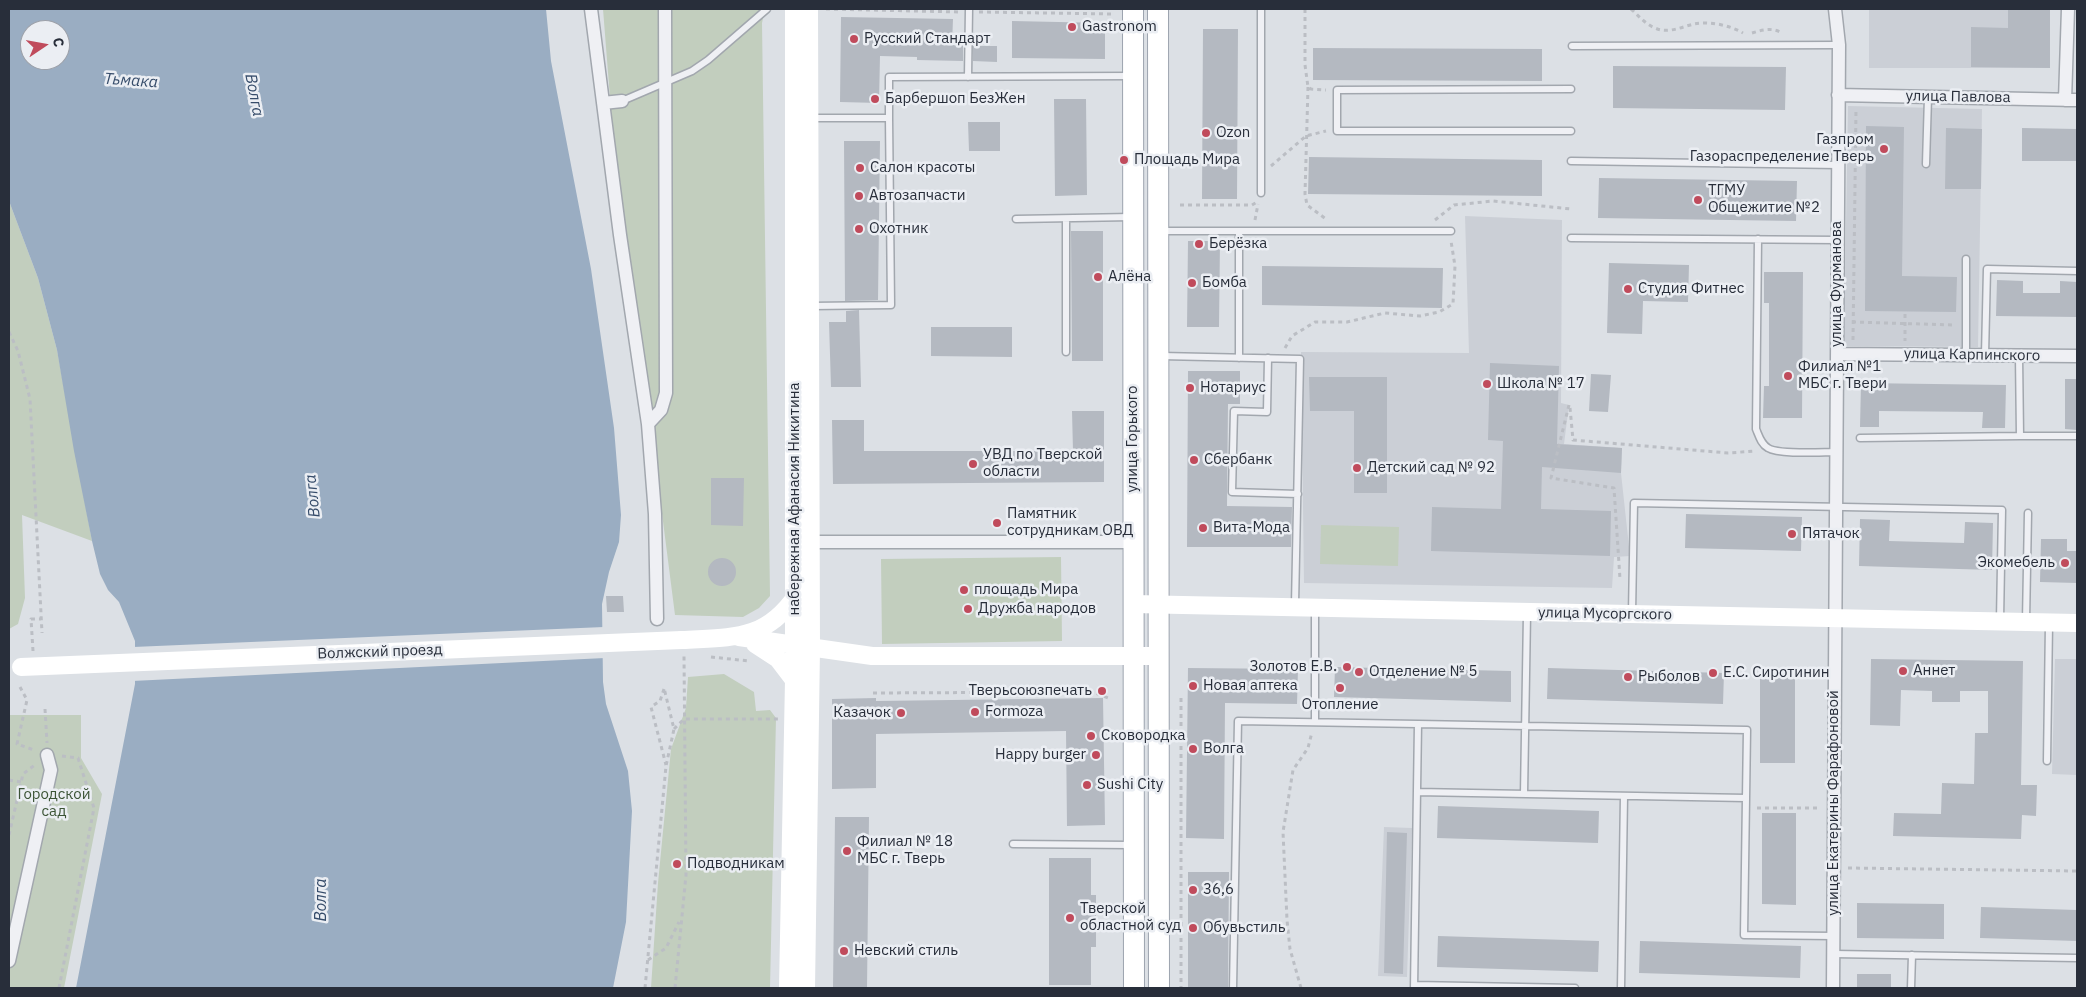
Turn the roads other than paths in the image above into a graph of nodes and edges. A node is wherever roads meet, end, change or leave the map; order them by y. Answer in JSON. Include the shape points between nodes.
{"nodes":[{"id":1,"x":592,"y":9,"type":"edge"},
{"id":2,"x":665,"y":9,"type":"edge"},
{"id":3,"x":767,"y":9,"type":"edge"},
{"id":4,"x":794,"y":9,"type":"edge"},
{"id":5,"x":809,"y":9,"type":"edge"},
{"id":6,"x":969,"y":9,"type":"edge"},
{"id":7,"x":1133,"y":9,"type":"edge"},
{"id":8,"x":1158,"y":9,"type":"edge"},
{"id":9,"x":1261,"y":9,"type":"edge"},
{"id":10,"x":1835,"y":9,"type":"edge"},
{"id":11,"x":2068,"y":9,"type":"edge"},
{"id":12,"x":1839,"y":45,"type":"junction"},
{"id":13,"x":1572,"y":46,"type":"dead end"},
{"id":14,"x":1133,"y":76,"type":"junction"},
{"id":15,"x":968,"y":77,"type":"junction"},
{"id":16,"x":665,"y":83,"type":"junction"},
{"id":17,"x":1572,"y":89,"type":"dead end"},
{"id":18,"x":1838,"y":94,"type":"junction"},
{"id":19,"x":1928,"y":97,"type":"junction"},
{"id":20,"x":2071,"y":100,"type":"edge"},
{"id":21,"x":622,"y":101,"type":"joint"},
{"id":22,"x":603,"y":103,"type":"junction"},
{"id":23,"x":810,"y":118,"type":"junction"},
{"id":24,"x":889,"y":118,"type":"junction"},
{"id":25,"x":1572,"y":131,"type":"dead end"},
{"id":26,"x":1571,"y":160,"type":"dead end"},
{"id":27,"x":1838,"y":164,"type":"junction"},
{"id":28,"x":1926,"y":164,"type":"dead end"},
{"id":29,"x":1261,"y":193,"type":"dead end"},
{"id":30,"x":1133,"y":217,"type":"junction"},
{"id":31,"x":1016,"y":219,"type":"dead end"},
{"id":32,"x":1066,"y":219,"type":"junction"},
{"id":33,"x":1158,"y":231,"type":"junction"},
{"id":34,"x":1239,"y":231,"type":"junction"},
{"id":35,"x":1451,"y":231,"type":"road end"},
{"id":36,"x":1571,"y":238,"type":"dead end"},
{"id":37,"x":1758,"y":239,"type":"junction"},
{"id":38,"x":1838,"y":240,"type":"junction"},
{"id":39,"x":1966,"y":259,"type":"dead end"},
{"id":40,"x":2077,"y":271,"type":"edge"},
{"id":41,"x":810,"y":306,"type":"junction"},
{"id":42,"x":1066,"y":352,"type":"dead end"},
{"id":43,"x":1837,"y":354,"type":"junction"},
{"id":44,"x":1966,"y":355,"type":"junction"},
{"id":45,"x":1985,"y":355,"type":"junction"},
{"id":46,"x":1158,"y":356,"type":"junction"},
{"id":47,"x":2019,"y":356,"type":"junction"},
{"id":48,"x":2077,"y":356,"type":"edge"},
{"id":49,"x":1239,"y":358,"type":"junction"},
{"id":50,"x":1268,"y":358,"type":"junction"},
{"id":51,"x":648,"y":424,"type":"junction"},
{"id":52,"x":2020,"y":436,"type":"junction"},
{"id":53,"x":2077,"y":436,"type":"edge"},
{"id":54,"x":1860,"y":438,"type":"dead end"},
{"id":55,"x":1836,"y":452,"type":"junction"},
{"id":56,"x":1298,"y":494,"type":"junction"},
{"id":57,"x":1836,"y":507,"type":"junction"},
{"id":58,"x":2028,"y":513,"type":"dead end"},
{"id":59,"x":803,"y":542,"type":"junction"},
{"id":60,"x":1133,"y":542,"type":"junction"},
{"id":61,"x":811,"y":564,"type":"junction"},
{"id":62,"x":795,"y":598,"type":"junction"},
{"id":63,"x":1133,"y":604,"type":"junction"},
{"id":64,"x":1158,"y":605,"type":"junction"},
{"id":65,"x":1295,"y":608,"type":"junction"},
{"id":66,"x":1315,"y":608,"type":"junction"},
{"id":67,"x":1527,"y":612,"type":"junction"},
{"id":68,"x":1632,"y":614,"type":"junction"},
{"id":69,"x":1835,"y":618,"type":"junction"},
{"id":70,"x":657,"y":619,"type":"dead end"},
{"id":71,"x":2000,"y":622,"type":"junction"},
{"id":72,"x":2026,"y":622,"type":"junction"},
{"id":73,"x":2050,"y":623,"type":"junction"},
{"id":74,"x":2077,"y":623,"type":"edge"},
{"id":75,"x":739,"y":637,"type":"junction"},
{"id":76,"x":803,"y":646,"type":"junction"},
{"id":77,"x":1133,"y":656,"type":"junction"},
{"id":78,"x":1158,"y":656,"type":"junction"},
{"id":79,"x":13,"y":667,"type":"edge"},
{"id":80,"x":794,"y":680,"type":"junction"},
{"id":81,"x":1316,"y":722,"type":"junction"},
{"id":82,"x":1418,"y":724,"type":"junction"},
{"id":83,"x":1525,"y":726,"type":"junction"},
{"id":84,"x":47,"y":755,"type":"road end"},
{"id":85,"x":2047,"y":761,"type":"dead end"},
{"id":86,"x":1417,"y":792,"type":"junction"},
{"id":87,"x":1524,"y":794,"type":"junction"},
{"id":88,"x":1624,"y":796,"type":"junction"},
{"id":89,"x":1746,"y":798,"type":"junction"},
{"id":90,"x":1013,"y":844,"type":"dead end"},
{"id":91,"x":1134,"y":845,"type":"junction"},
{"id":92,"x":1834,"y":936,"type":"junction"},
{"id":93,"x":1834,"y":954,"type":"junction"},
{"id":94,"x":1912,"y":955,"type":"junction"},
{"id":95,"x":2077,"y":958,"type":"edge"},
{"id":96,"x":9,"y":961,"type":"edge"},
{"id":97,"x":1414,"y":987,"type":"edge"},
{"id":98,"x":788,"y":988,"type":"edge"},
{"id":99,"x":806,"y":988,"type":"edge"},
{"id":100,"x":1134,"y":988,"type":"edge"},
{"id":101,"x":1159,"y":988,"type":"edge"},
{"id":102,"x":1233,"y":988,"type":"edge"},
{"id":103,"x":1575,"y":988,"type":"edge"},
{"id":104,"x":1621,"y":988,"type":"edge"},
{"id":105,"x":1833,"y":988,"type":"edge"},
{"id":106,"x":1911,"y":988,"type":"edge"}],
"edges":[{"from":1,"to":22,"type":"street"},
{"from":2,"to":16,"type":"street"},
{"from":3,"to":16,"type":"lane","via":[[708,60]]},
{"from":4,"to":59,"type":"main road","name":"набережная Афанасия Никитина"},
{"from":5,"to":23,"type":"main road","name":"набережная Афанасия Никитина"},
{"from":6,"to":15,"type":"lane"},
{"from":7,"to":14,"type":"main road","name":"улица Горького"},
{"from":8,"to":33,"type":"main road","name":"улица Горького"},
{"from":9,"to":29,"type":"lane"},
{"from":10,"to":12,"type":"street","name":"улица Фурманова"},
{"from":11,"to":20,"type":"street"},
{"from":12,"to":13,"type":"lane"},
{"from":12,"to":18,"type":"street","name":"улица Фурманова"},
{"from":14,"to":15,"type":"lane"},
{"from":14,"to":30,"type":"main road","name":"улица Горького"},
{"from":15,"to":24,"type":"lane","via":[[888,77]]},
{"from":16,"to":21,"type":"lane"},
{"from":16,"to":51,"type":"street","via":[[666,393],[661,410]]},
{"from":17,"to":25,"type":"lane","via":[[1337,90],[1336,130]]},
{"from":18,"to":19,"type":"street","name":"улица Павлова"},
{"from":18,"to":27,"type":"street","name":"улица Фурманова"},
{"from":19,"to":20,"type":"street","name":"улица Павлова"},
{"from":19,"to":28,"type":"lane"},
{"from":21,"to":22,"type":"street"},
{"from":22,"to":51,"type":"street"},
{"from":23,"to":24,"type":"lane"},
{"from":23,"to":41,"type":"main road","name":"набережная Афанасия Никитина"},
{"from":24,"to":41,"type":"lane","via":[[891,305]]},
{"from":26,"to":27,"type":"lane"},
{"from":27,"to":38,"type":"street","name":"улица Фурманова"},
{"from":30,"to":32,"type":"lane"},
{"from":30,"to":60,"type":"main road","name":"улица Горького"},
{"from":31,"to":32,"type":"lane"},
{"from":32,"to":42,"type":"lane"},
{"from":33,"to":34,"type":"lane"},
{"from":33,"to":46,"type":"main road","name":"улица Горького"},
{"from":34,"to":35,"type":"lane"},
{"from":34,"to":49,"type":"lane"},
{"from":36,"to":37,"type":"lane"},
{"from":37,"to":38,"type":"lane"},
{"from":37,"to":55,"type":"lane","via":[[1756,428],[1769,449]]},
{"from":38,"to":43,"type":"street","name":"улица Фурманова"},
{"from":39,"to":44,"type":"lane"},
{"from":40,"to":45,"type":"lane","via":[[1987,269]]},
{"from":41,"to":59,"type":"main road","name":"набережная Афанасия Никитина"},
{"from":43,"to":44,"type":"street","name":"улица Карпинского"},
{"from":43,"to":55,"type":"street","name":"улица Фурманова"},
{"from":44,"to":45,"type":"street","name":"улица Карпинского"},
{"from":45,"to":47,"type":"street","name":"улица Карпинского"},
{"from":46,"to":49,"type":"lane"},
{"from":46,"to":64,"type":"main road","name":"улица Горького"},
{"from":47,"to":48,"type":"street","name":"улица Карпинского"},
{"from":47,"to":52,"type":"lane"},
{"from":49,"to":50,"type":"lane"},
{"from":50,"to":56,"type":"lane","via":[[1300,359]]},
{"from":50,"to":56,"type":"lane","via":[[1267,412],[1234,411],[1232,492]]},
{"from":51,"to":70,"type":"street","via":[[655,514]]},
{"from":52,"to":53,"type":"lane"},
{"from":52,"to":54,"type":"lane"},
{"from":55,"to":57,"type":"street","name":"улица Фурманова"},
{"from":56,"to":65,"type":"lane"},
{"from":57,"to":68,"type":"lane","via":[[1634,503]]},
{"from":57,"to":69,"type":"street","name":"улица Фурманова"},
{"from":57,"to":71,"type":"lane","via":[[2002,510]]},
{"from":58,"to":72,"type":"lane"},
{"from":59,"to":60,"type":"street"},
{"from":59,"to":61,"type":"main road","name":"набережная Афанасия Никитина"},
{"from":59,"to":62,"type":"main road","name":"набережная Афанасия Никитина"},
{"from":60,"to":63,"type":"main road","name":"улица Горького"},
{"from":61,"to":62,"type":"main road","name":"Волжский проезд"},
{"from":61,"to":76,"type":"main road","name":"набережная Афанасия Никитина"},
{"from":62,"to":75,"type":"main road","name":"Волжский проезд","via":[[773,622],[757,632]]},
{"from":62,"to":76,"type":"main road","name":"набережная Афанасия Никитина"},
{"from":63,"to":64,"type":"main road","name":"улица Мусоргского"},
{"from":63,"to":77,"type":"main road","name":"улица Горького"},
{"from":64,"to":65,"type":"main road","name":"улица Мусоргского"},
{"from":64,"to":78,"type":"main road","name":"улица Горького"},
{"from":65,"to":66,"type":"main road","name":"улица Мусоргского"},
{"from":66,"to":67,"type":"main road","name":"улица Мусоргского"},
{"from":66,"to":81,"type":"lane"},
{"from":67,"to":68,"type":"main road","name":"улица Мусоргского"},
{"from":67,"to":83,"type":"lane"},
{"from":68,"to":69,"type":"main road","name":"улица Мусоргского"},
{"from":69,"to":71,"type":"main road","name":"улица Мусоргского"},
{"from":69,"to":92,"type":"street","name":"улица Екатерины Фарафоновой"},
{"from":71,"to":72,"type":"main road","name":"улица Мусоргского"},
{"from":72,"to":73,"type":"main road","name":"улица Мусоргского"},
{"from":73,"to":74,"type":"main road","name":"улица Мусоргского"},
{"from":73,"to":85,"type":"lane"},
{"from":75,"to":76,"type":"main road","name":"Волжский проезд"},
{"from":75,"to":79,"type":"main road","name":"Волжский проезд","bridge":true},
{"from":75,"to":80,"type":"main road","name":"Волжский проезд","via":[[764,648],[778,659]]},
{"from":76,"to":77,"type":"main road","via":[[872,656]]},
{"from":76,"to":80,"type":"main road","name":"набережная Афанасия Никитина"},
{"from":76,"to":99,"type":"main road","name":"набережная Афанасия Никитина"},
{"from":77,"to":78,"type":"main road"},
{"from":77,"to":91,"type":"main road","name":"улица Горького"},
{"from":78,"to":101,"type":"main road","name":"улица Горького"},
{"from":80,"to":98,"type":"main road","name":"набережная Афанасия Никитина"},
{"from":81,"to":82,"type":"lane"},
{"from":81,"to":102,"type":"lane","via":[[1238,721]]},
{"from":82,"to":83,"type":"lane"},
{"from":82,"to":86,"type":"lane"},
{"from":83,"to":87,"type":"lane"},
{"from":83,"to":89,"type":"lane","via":[[1747,730]]},
{"from":84,"to":96,"type":"street","via":[[51,770]]},
{"from":86,"to":87,"type":"lane"},
{"from":86,"to":97,"type":"lane"},
{"from":87,"to":88,"type":"lane"},
{"from":88,"to":89,"type":"lane"},
{"from":88,"to":104,"type":"lane"},
{"from":89,"to":92,"type":"lane","via":[[1744,935]]},
{"from":90,"to":91,"type":"lane"},
{"from":91,"to":100,"type":"main road","name":"улица Горького"},
{"from":92,"to":93,"type":"street","name":"улица Екатерины Фарафоновой"},
{"from":93,"to":94,"type":"lane"},
{"from":93,"to":105,"type":"street","name":"улица Екатерины Фарафоновой"},
{"from":94,"to":95,"type":"lane"},
{"from":94,"to":106,"type":"lane"},
{"from":97,"to":103,"type":"lane"}]}
